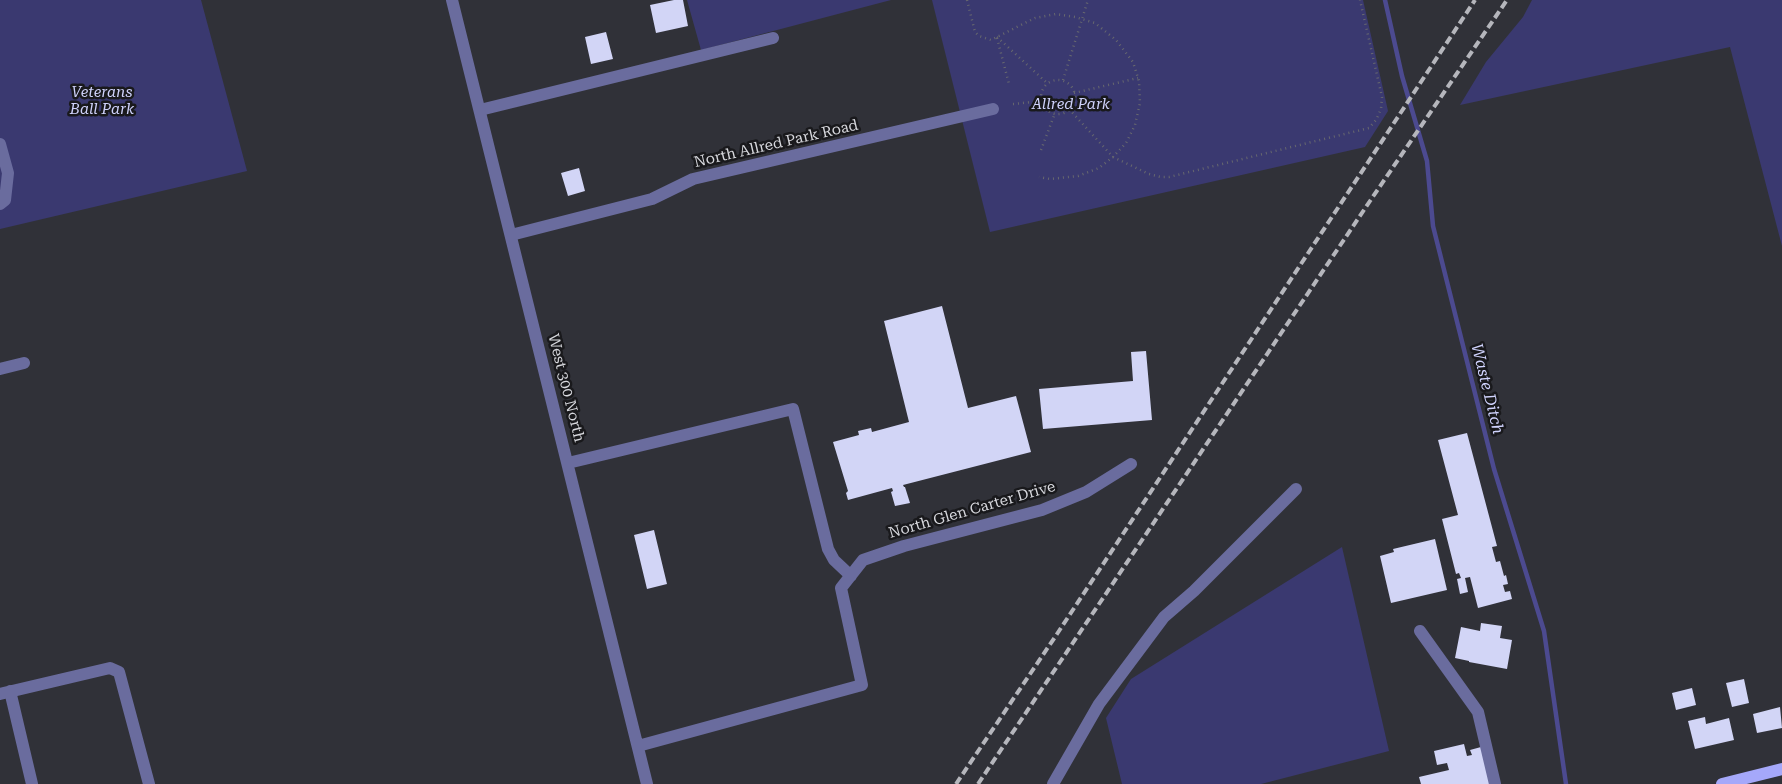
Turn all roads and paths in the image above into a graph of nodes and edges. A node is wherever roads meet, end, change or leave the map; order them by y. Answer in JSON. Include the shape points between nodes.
{"nodes":[{"id":1,"x":452,"y":0,"type":"edge"},
{"id":2,"x":967,"y":0,"type":"edge"},
{"id":3,"x":1088,"y":0,"type":"edge"},
{"id":4,"x":1360,"y":0,"type":"edge"},
{"id":5,"x":1082,"y":19,"type":"junction"},
{"id":6,"x":997,"y":37,"type":"junction"},
{"id":7,"x":773,"y":38,"type":"dead end"},
{"id":8,"x":1138,"y":78,"type":"junction"},
{"id":9,"x":1063,"y":80,"type":"junction"},
{"id":10,"x":1048,"y":83,"type":"junction"},
{"id":11,"x":1009,"y":84,"type":"dead end"},
{"id":12,"x":1074,"y":93,"type":"junction"},
{"id":13,"x":1042,"y":101,"type":"junction"},
{"id":14,"x":1013,"y":104,"type":"dead end"},
{"id":15,"x":993,"y":109,"type":"dead end"},
{"id":16,"x":1070,"y":109,"type":"junction"},
{"id":17,"x":480,"y":110,"type":"junction"},
{"id":18,"x":1055,"y":113,"type":"junction"},
{"id":19,"x":0,"y":144,"type":"edge"},
{"id":20,"x":1041,"y":150,"type":"dead end"},
{"id":21,"x":1113,"y":157,"type":"junction"},
{"id":22,"x":1039,"y":176,"type":"dead end"},
{"id":23,"x":0,"y":204,"type":"edge"},
{"id":24,"x":511,"y":235,"type":"junction"},
{"id":25,"x":24,"y":363,"type":"dead end"},
{"id":26,"x":0,"y":369,"type":"edge"},
{"id":27,"x":568,"y":463,"type":"junction"},
{"id":28,"x":1131,"y":464,"type":"dead end"},
{"id":29,"x":1296,"y":489,"type":"dead end"},
{"id":30,"x":851,"y":576,"type":"junction"},
{"id":31,"x":1420,"y":631,"type":"dead end"},
{"id":32,"x":5,"y":692,"type":"edge"},
{"id":33,"x":638,"y":746,"type":"junction"},
{"id":34,"x":1782,"y":769,"type":"edge"},
{"id":35,"x":32,"y":784,"type":"edge"},
{"id":36,"x":149,"y":784,"type":"edge"},
{"id":37,"x":647,"y":784,"type":"edge"},
{"id":38,"x":1053,"y":784,"type":"edge"},
{"id":39,"x":1495,"y":784,"type":"edge"},
{"id":40,"x":1722,"y":784,"type":"edge"}],
"edges":[{"from":1,"to":17,"type":"street","name":"West 300 North"},
{"from":2,"to":6,"type":"path","via":[[975,32],[991,40]]},
{"from":3,"to":5,"type":"path"},
{"from":4,"to":21,"type":"path","via":[[1382,97],[1381,109],[1369,128],[1161,178]]},
{"from":5,"to":6,"type":"path","via":[[1056,14],[1035,18]]},
{"from":5,"to":8,"type":"path","via":[[1095,23],[1116,40],[1133,62]]},
{"from":5,"to":9,"type":"path"},
{"from":6,"to":10,"type":"path"},
{"from":6,"to":11,"type":"path"},
{"from":7,"to":17,"type":"street"},
{"from":8,"to":12,"type":"path"},
{"from":8,"to":21,"type":"path","via":[[1140,103],[1135,125],[1126,143]]},
{"from":9,"to":10,"type":"path"},
{"from":9,"to":12,"type":"path"},
{"from":10,"to":13,"type":"path","via":[[1042,89]]},
{"from":12,"to":16,"type":"path"},
{"from":13,"to":14,"type":"path"},
{"from":13,"to":18,"type":"path"},
{"from":15,"to":24,"type":"street","name":"North Allred Park Road","via":[[693,179],[652,199]]},
{"from":16,"to":18,"type":"path"},
{"from":16,"to":21,"type":"path"},
{"from":17,"to":24,"type":"street","name":"West 300 North"},
{"from":18,"to":20,"type":"path"},
{"from":19,"to":23,"type":"street","via":[[8,173],[5,200]]},
{"from":21,"to":22,"type":"path","via":[[1099,168],[1078,176],[1050,179]]},
{"from":24,"to":27,"type":"street","name":"West 300 North"},
{"from":25,"to":26,"type":"street"},
{"from":27,"to":30,"type":"street","via":[[793,409],[828,549],[834,560]]},
{"from":27,"to":33,"type":"street","name":"West 300 North"},
{"from":28,"to":30,"type":"street","name":"North Glen Carter Drive","via":[[1086,492],[1042,510],[863,560]]},
{"from":29,"to":38,"type":"street","via":[[1164,617],[1099,704]]},
{"from":30,"to":33,"type":"street","via":[[841,588],[862,685]]},
{"from":31,"to":39,"type":"street","via":[[1478,712]]},
{"from":32,"to":35,"type":"street"},
{"from":32,"to":36,"type":"street","via":[[110,668],[119,672]]},
{"from":33,"to":37,"type":"street","name":"West 300 North"},
{"from":34,"to":40,"type":"main road"}]}
